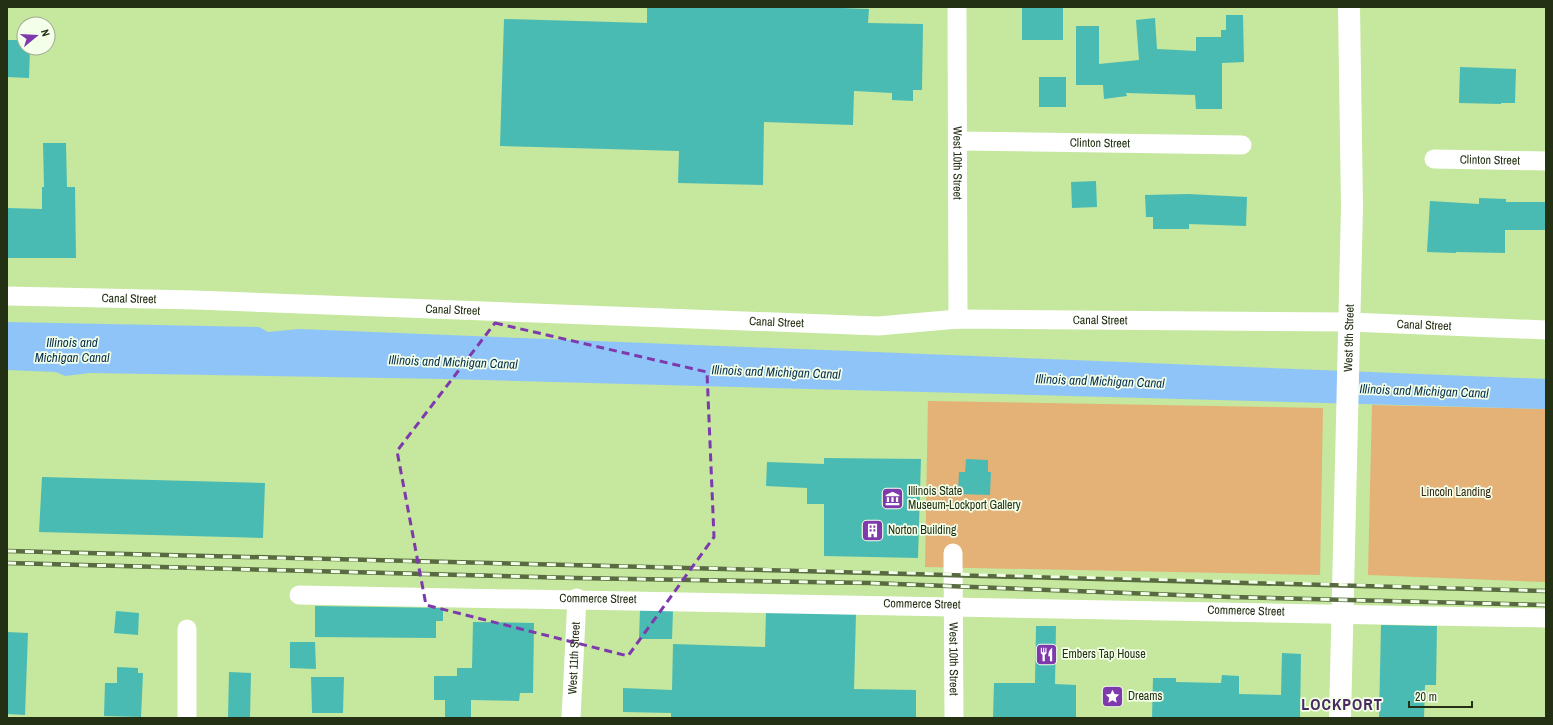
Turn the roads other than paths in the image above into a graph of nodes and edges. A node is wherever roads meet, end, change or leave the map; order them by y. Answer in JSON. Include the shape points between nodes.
{"nodes":[{"id":1,"x":957,"y":7,"type":"edge"},
{"id":2,"x":1348,"y":7,"type":"edge"},
{"id":3,"x":958,"y":141,"type":"junction"},
{"id":4,"x":1242,"y":145,"type":"dead end"},
{"id":5,"x":1434,"y":159,"type":"dead end"},
{"id":6,"x":1546,"y":161,"type":"edge"},
{"id":7,"x":7,"y":296,"type":"edge"},
{"id":8,"x":958,"y":319,"type":"junction"},
{"id":9,"x":1349,"y":322,"type":"junction"},
{"id":10,"x":1546,"y":330,"type":"edge"},
{"id":11,"x":953,"y":553,"type":"dead end"},
{"id":12,"x":299,"y":595,"type":"dead end"},
{"id":13,"x":577,"y":598,"type":"junction"},
{"id":14,"x":954,"y":605,"type":"junction"},
{"id":15,"x":1343,"y":612,"type":"junction"},
{"id":16,"x":1546,"y":618,"type":"edge"},
{"id":17,"x":187,"y":629,"type":"dead end"},
{"id":18,"x":187,"y":718,"type":"edge"},
{"id":19,"x":571,"y":718,"type":"edge"},
{"id":20,"x":954,"y":718,"type":"edge"},
{"id":21,"x":1340,"y":718,"type":"edge"}],
"edges":[{"from":1,"to":3,"type":"street","name":"West 10th Street"},
{"from":2,"to":9,"type":"main road","name":"West 9th Street","via":[[1352,207]]},
{"from":3,"to":4,"type":"street","name":"Clinton Street"},
{"from":3,"to":8,"type":"street","name":"West 10th Street"},
{"from":5,"to":6,"type":"street","name":"Clinton Street"},
{"from":7,"to":8,"type":"street","name":"Canal Street","via":[[195,300],[878,326]]},
{"from":8,"to":9,"type":"street","name":"Canal Street"},
{"from":9,"to":10,"type":"street","name":"Canal Street"},
{"from":9,"to":15,"type":"main road","name":"West 9th Street"},
{"from":11,"to":14,"type":"street","name":"West 10th Street"},
{"from":12,"to":13,"type":"street","name":"Commerce Street"},
{"from":13,"to":14,"type":"street","name":"Commerce Street"},
{"from":13,"to":19,"type":"street","name":"West 11th Street"},
{"from":14,"to":15,"type":"street","name":"Commerce Street"},
{"from":14,"to":20,"type":"street","name":"West 10th Street"},
{"from":15,"to":16,"type":"street","name":"Commerce Street"},
{"from":15,"to":21,"type":"main road","name":"West 9th Street"},
{"from":17,"to":18,"type":"street"}]}
